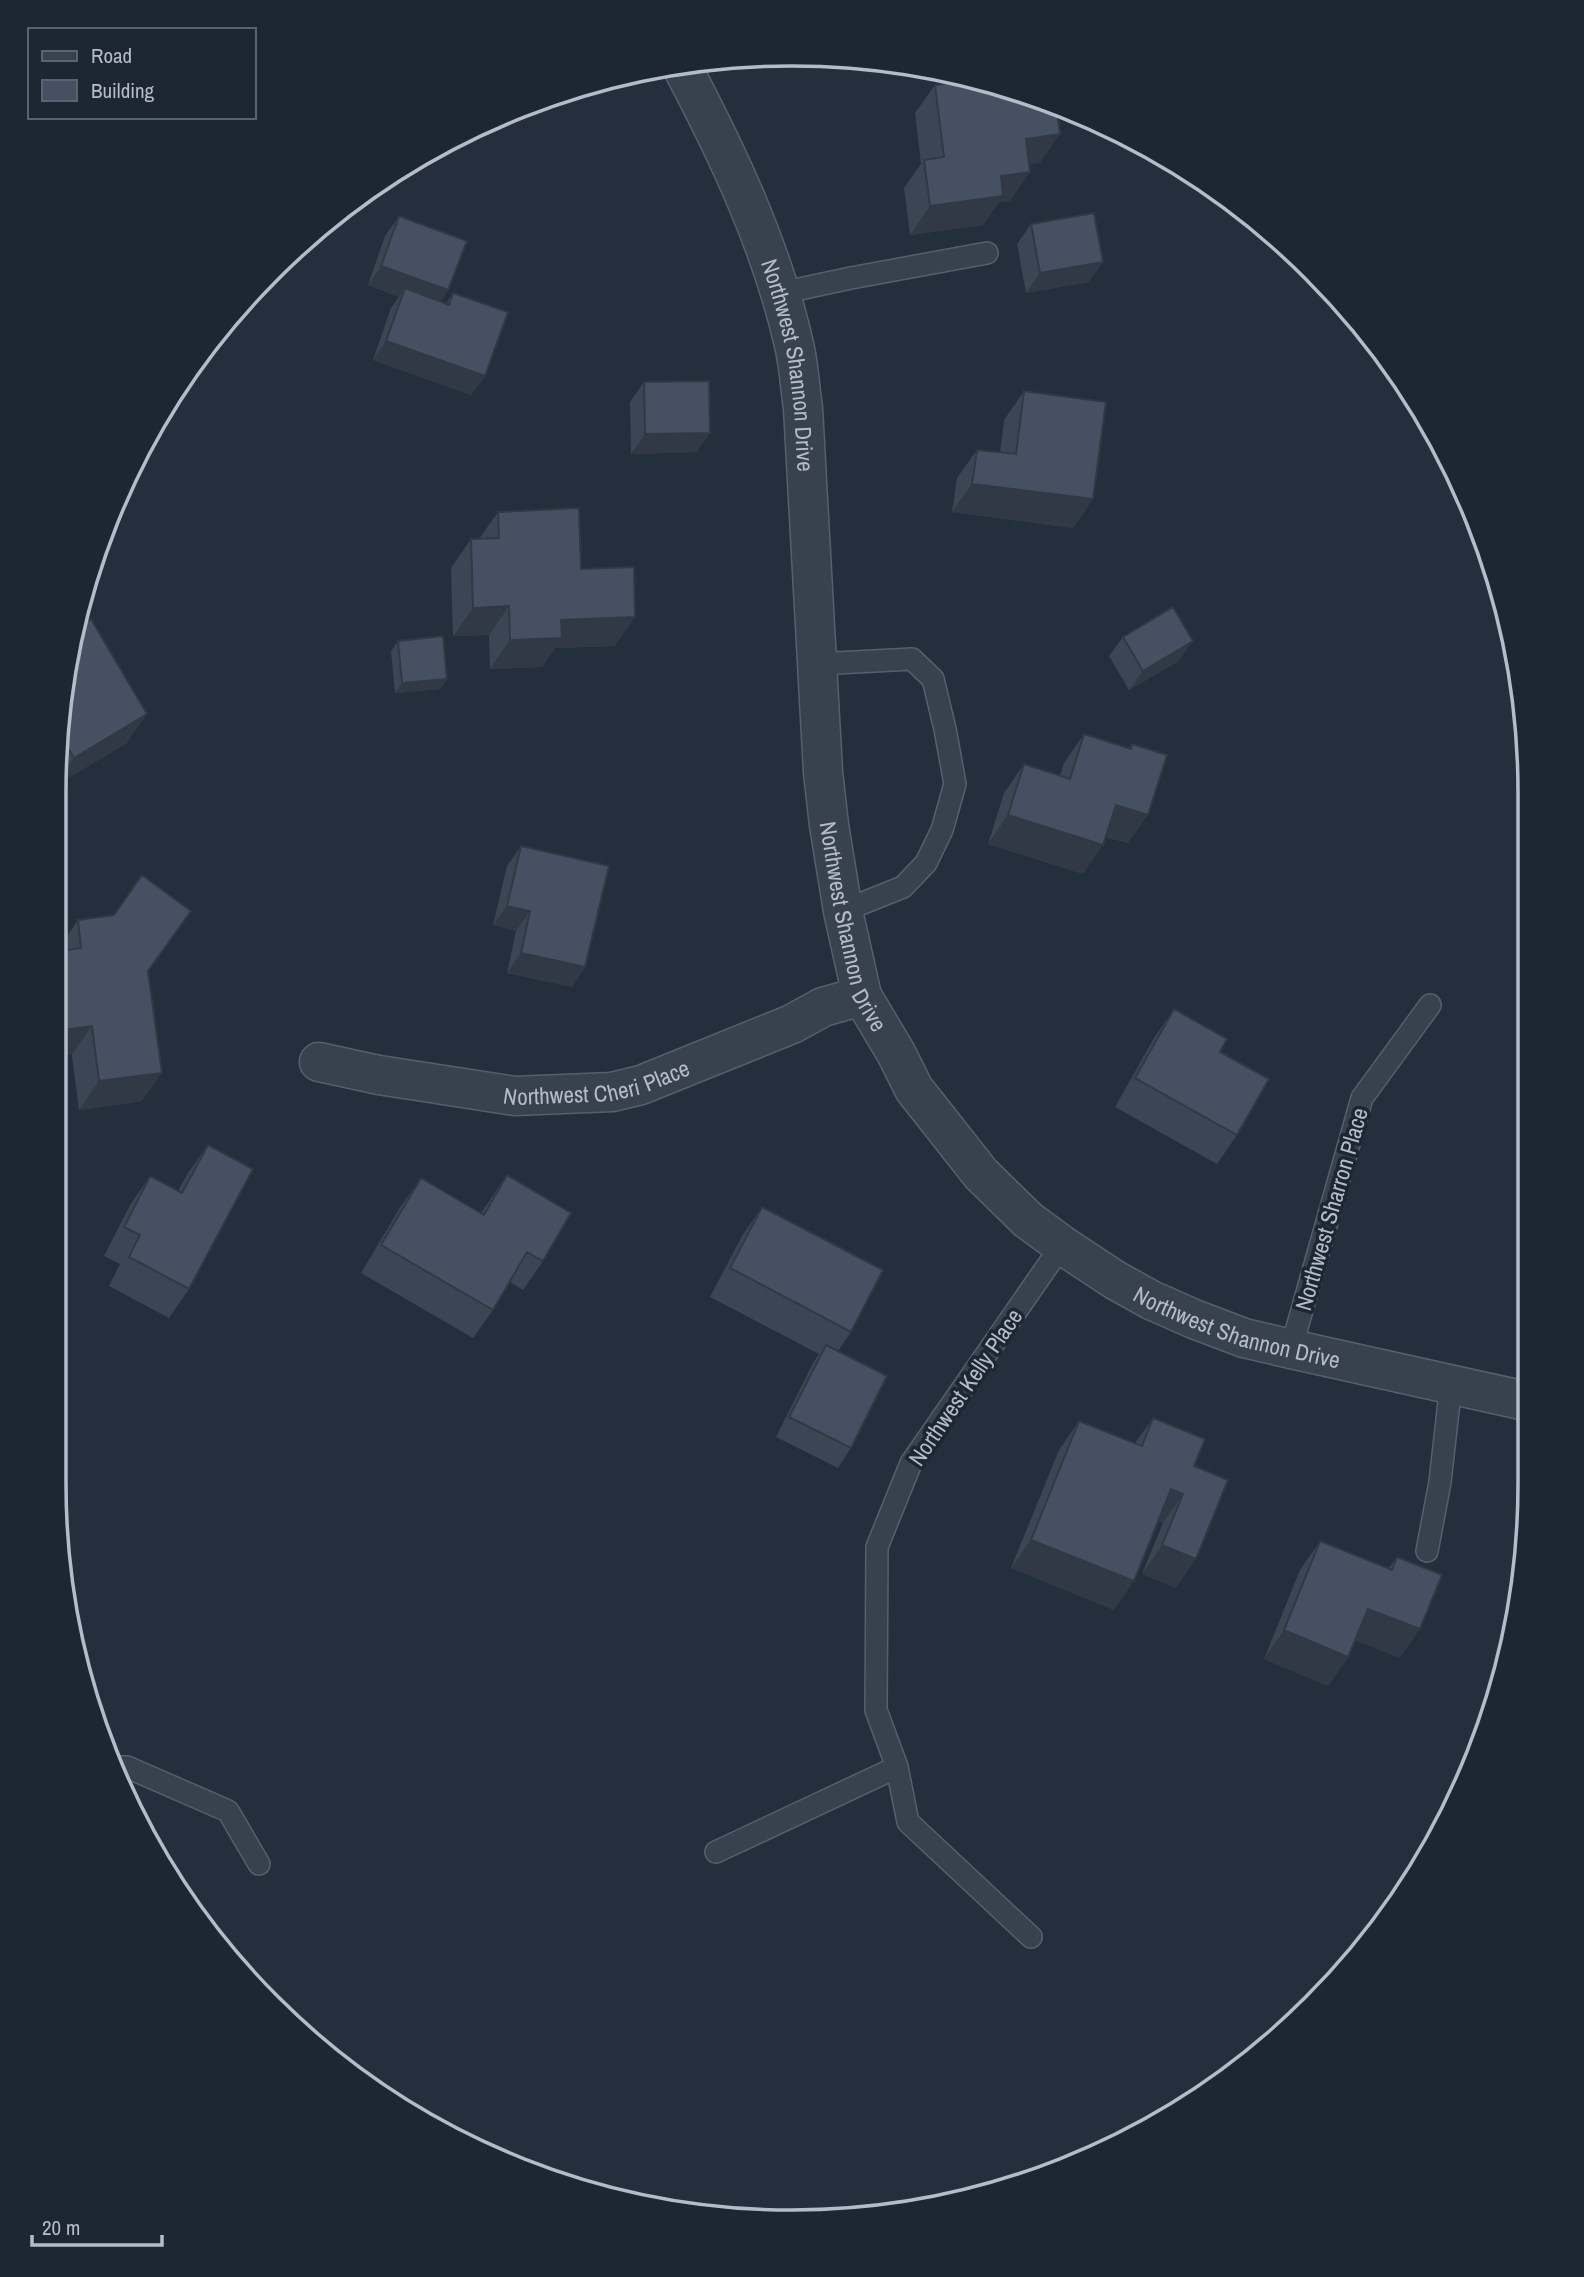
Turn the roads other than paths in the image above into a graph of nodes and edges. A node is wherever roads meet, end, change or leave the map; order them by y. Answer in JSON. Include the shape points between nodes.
{"nodes":[{"id":1,"x":686,"y":75,"type":"edge"},
{"id":2,"x":987,"y":253,"type":"dead end"},
{"id":3,"x":781,"y":293,"type":"junction"},
{"id":4,"x":817,"y":664,"type":"junction"},
{"id":5,"x":843,"y":911,"type":"junction"},
{"id":6,"x":862,"y":996,"type":"junction"},
{"id":7,"x":1430,"y":1005,"type":"dead end"},
{"id":8,"x":319,"y":1062,"type":"dead end"},
{"id":9,"x":1062,"y":1245,"type":"junction"},
{"id":10,"x":1291,"y":1349,"type":"junction"},
{"id":11,"x":1451,"y":1384,"type":"junction"},
{"id":12,"x":1518,"y":1399,"type":"edge"},
{"id":13,"x":1427,"y":1551,"type":"dead end"},
{"id":14,"x":124,"y":1768,"type":"edge"},
{"id":15,"x":897,"y":1768,"type":"junction"},
{"id":16,"x":716,"y":1852,"type":"dead end"},
{"id":17,"x":259,"y":1864,"type":"dead end"},
{"id":18,"x":1031,"y":1937,"type":"dead end"}],
"edges":[{"from":1,"to":3,"type":"street","name":"Northwest Shannon Drive","via":[[747,198]]},
{"from":2,"to":3,"type":"lane"},
{"from":3,"to":4,"type":"street","name":"Northwest Shannon Drive","via":[[803,408]]},
{"from":4,"to":5,"type":"street","name":"Northwest Shannon Drive","via":[[829,825]]},
{"from":4,"to":5,"type":"lane","via":[[912,659],[933,680],[955,783],[942,830],[926,863],[903,887]]},
{"from":5,"to":6,"type":"street","name":"Northwest Shannon Drive"},
{"from":6,"to":8,"type":"street","name":"Northwest Cheri Place","via":[[822,1007],[792,1024],[641,1085],[612,1092],[515,1096]]},
{"from":6,"to":9,"type":"street","name":"Northwest Shannon Drive","via":[[914,1089],[981,1174],[1028,1220]]},
{"from":7,"to":10,"type":"lane","name":"Northwest Sharron Place","via":[[1362,1098]]},
{"from":9,"to":10,"type":"street","name":"Northwest Shannon Drive","via":[[1115,1280],[1194,1320]]},
{"from":9,"to":15,"type":"lane","name":"Northwest Kelly Place","via":[[911,1463],[877,1547],[876,1710]]},
{"from":10,"to":11,"type":"street","name":"Northwest Shannon Drive"},
{"from":11,"to":12,"type":"street","name":"Northwest Shannon Drive"},
{"from":11,"to":13,"type":"lane"},
{"from":14,"to":17,"type":"lane","via":[[228,1811]]},
{"from":15,"to":16,"type":"lane"},
{"from":15,"to":18,"type":"lane","name":"Northwest Kelly Place","via":[[908,1822]]}]}
